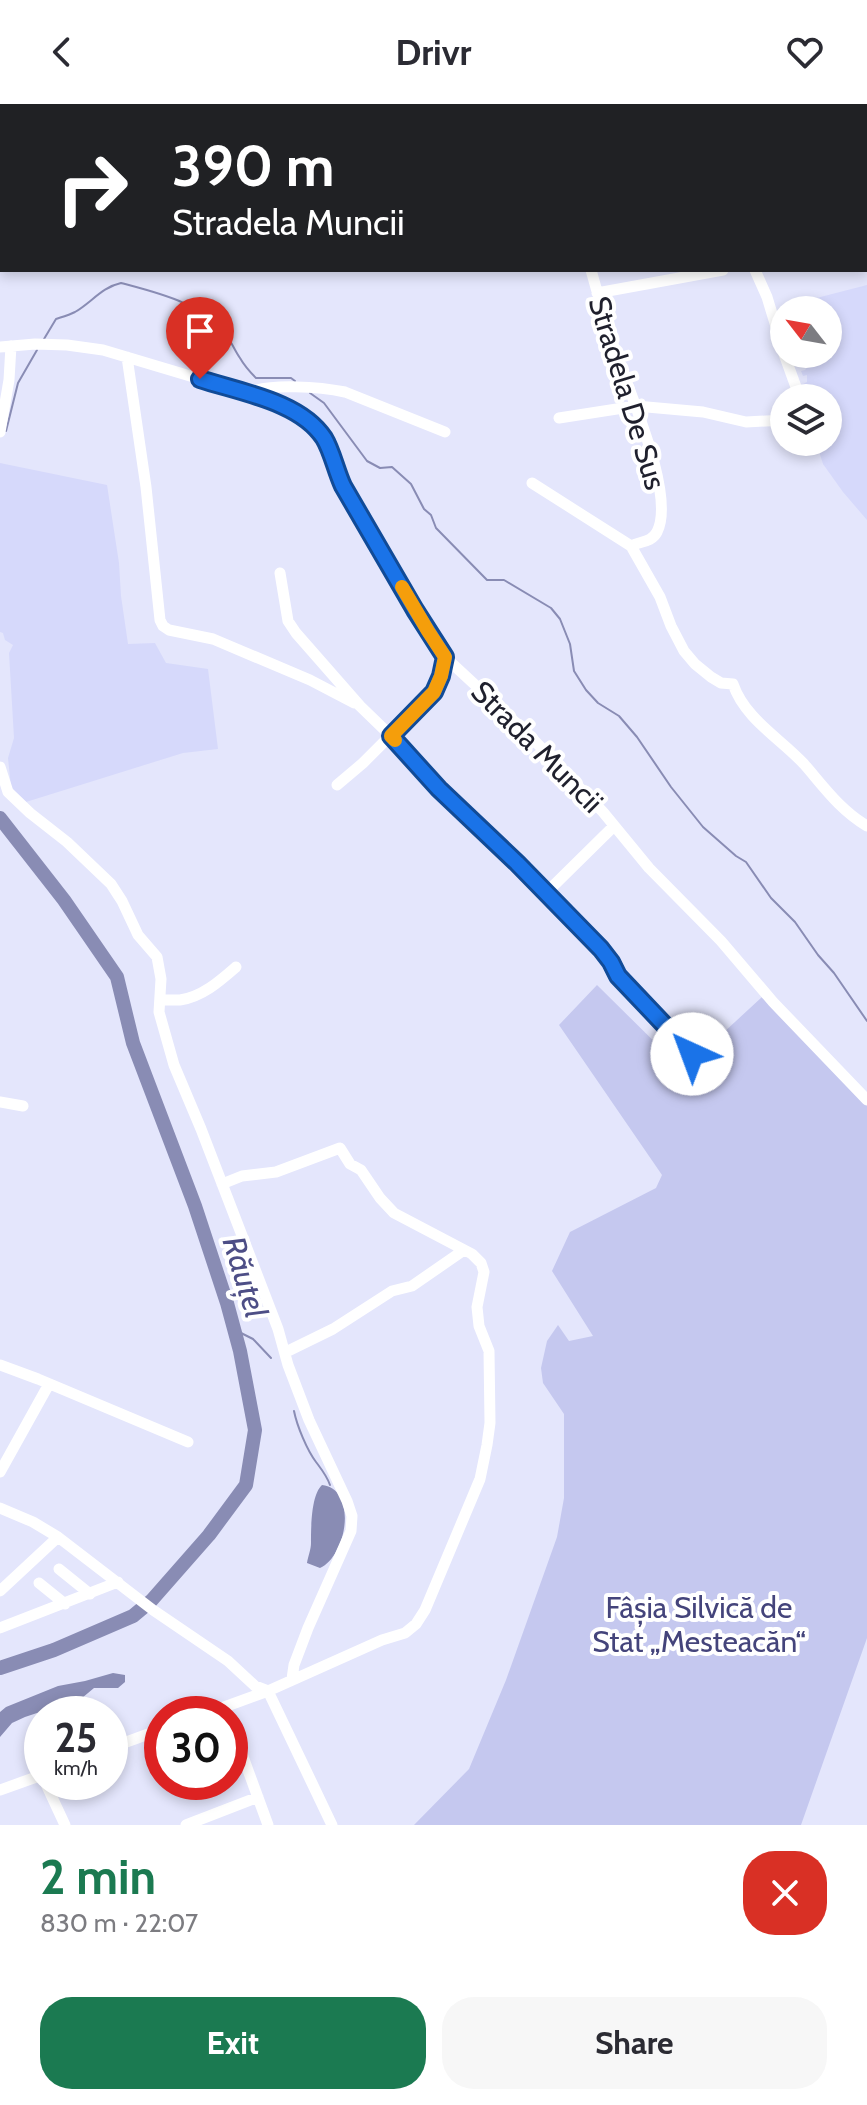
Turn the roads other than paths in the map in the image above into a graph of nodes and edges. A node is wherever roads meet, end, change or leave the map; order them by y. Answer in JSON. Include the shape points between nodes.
{"nodes":[{"id":1,"x":592,"y":272,"type":"edge"},
{"id":2,"x":712,"y":272,"type":"edge"},
{"id":3,"x":756,"y":272,"type":"edge"},
{"id":4,"x":597,"y":293,"type":"junction"},
{"id":5,"x":770,"y":307,"type":"edge"},
{"id":6,"x":6,"y":346,"type":"edge"},
{"id":7,"x":127,"y":357,"type":"junction"},
{"id":8,"x":247,"y":393,"type":"junction"},
{"id":9,"x":636,"y":406,"type":"junction"},
{"id":10,"x":559,"y":418,"type":"dead end"},
{"id":11,"x":770,"y":421,"type":"edge"},
{"id":12,"x":0,"y":432,"type":"edge"},
{"id":13,"x":445,"y":432,"type":"dead end"},
{"id":14,"x":532,"y":483,"type":"dead end"},
{"id":15,"x":631,"y":546,"type":"junction"},
{"id":16,"x":280,"y":573,"type":"dead end"},
{"id":17,"x":445,"y":657,"type":"junction"},
{"id":18,"x":360,"y":706,"type":"junction"},
{"id":19,"x":391,"y":736,"type":"junction"},
{"id":20,"x":2,"y":764,"type":"edge"},
{"id":21,"x":337,"y":785,"type":"dead end"},
{"id":22,"x":614,"y":826,"type":"junction"},
{"id":23,"x":867,"y":826,"type":"edge"},
{"id":24,"x":546,"y":893,"type":"junction"},
{"id":25,"x":236,"y":967,"type":"dead end"},
{"id":26,"x":161,"y":1000,"type":"junction"},
{"id":27,"x":692,"y":1054,"type":"dead end"},
{"id":28,"x":867,"y":1100,"type":"edge"},
{"id":29,"x":0,"y":1102,"type":"edge"},
{"id":30,"x":23,"y":1106,"type":"dead end"},
{"id":31,"x":222,"y":1184,"type":"junction"},
{"id":32,"x":464,"y":1250,"type":"junction"},
{"id":33,"x":286,"y":1352,"type":"junction"},
{"id":34,"x":0,"y":1365,"type":"edge"},
{"id":35,"x":49,"y":1384,"type":"junction"},
{"id":36,"x":188,"y":1442,"type":"dead end"},
{"id":37,"x":0,"y":1472,"type":"edge"},
{"id":38,"x":0,"y":1508,"type":"edge"},
{"id":39,"x":58,"y":1537,"type":"junction"},
{"id":40,"x":59,"y":1569,"type":"dead end"},
{"id":41,"x":118,"y":1582,"type":"junction"},
{"id":42,"x":39,"y":1583,"type":"dead end"},
{"id":43,"x":0,"y":1591,"type":"edge"},
{"id":44,"x":90,"y":1594,"type":"junction"},
{"id":45,"x":65,"y":1604,"type":"junction"},
{"id":46,"x":0,"y":1628,"type":"edge"},
{"id":47,"x":292,"y":1679,"type":"junction"},
{"id":48,"x":268,"y":1691,"type":"junction"},
{"id":49,"x":248,"y":1700,"type":"edge"},
{"id":50,"x":248,"y":1770,"type":"edge"},
{"id":51,"x":24,"y":1781,"type":"edge"},
{"id":52,"x":0,"y":1790,"type":"edge"},
{"id":53,"x":258,"y":1797,"type":"junction"},
{"id":54,"x":53,"y":1800,"type":"edge"},
{"id":55,"x":65,"y":1825,"type":"edge"},
{"id":56,"x":186,"y":1825,"type":"edge"},
{"id":57,"x":268,"y":1825,"type":"edge"},
{"id":58,"x":332,"y":1825,"type":"edge"}],
"edges":[{"from":1,"to":4,"type":"street","name":"Stradela De Sus"},
{"from":2,"to":4,"type":"street"},
{"from":3,"to":5,"type":"street"},
{"from":4,"to":9,"type":"street","name":"Stradela De Sus"},
{"from":6,"to":7,"type":"street","name":"Strada Muncii","via":[[67,345]]},
{"from":6,"to":12,"type":"street","via":[[9,380]]},
{"from":7,"to":8,"type":"street","name":"Strada Muncii"},
{"from":7,"to":18,"type":"street","via":[[160,620],[166,629],[213,639]]},
{"from":8,"to":13,"type":"street","via":[[331,389]]},
{"from":8,"to":17,"type":"street","name":"Strada Muncii","via":[[294,412],[326,441],[343,486]]},
{"from":9,"to":10,"type":"street"},
{"from":9,"to":11,"type":"street"},
{"from":9,"to":15,"type":"street","name":"Stradela De Sus","via":[[661,505],[654,538]]},
{"from":14,"to":15,"type":"street"},
{"from":15,"to":23,"type":"street","via":[[688,657],[711,677],[733,684],[752,716],[850,816]]},
{"from":16,"to":18,"type":"street","via":[[291,626]]},
{"from":17,"to":19,"type":"street","via":[[434,692]]},
{"from":17,"to":22,"type":"street","name":"Strada Muncii","via":[[529,735]]},
{"from":18,"to":19,"type":"street"},
{"from":19,"to":21,"type":"street"},
{"from":19,"to":24,"type":"street"},
{"from":20,"to":26,"type":"street","via":[[8,792],[116,890],[138,935],[157,957]]},
{"from":22,"to":24,"type":"street"},
{"from":22,"to":28,"type":"street","name":"Strada Muncii"},
{"from":24,"to":27,"type":"street"},
{"from":25,"to":26,"type":"street","via":[[198,994]]},
{"from":26,"to":31,"type":"street","via":[[159,1012],[174,1065]]},
{"from":29,"to":30,"type":"street"},
{"from":31,"to":32,"type":"street","via":[[276,1172],[340,1148],[394,1213]]},
{"from":31,"to":33,"type":"street"},
{"from":32,"to":33,"type":"street","via":[[412,1286],[392,1291]]},
{"from":32,"to":47,"type":"street","via":[[484,1272],[477,1307],[489,1351],[490,1423],[480,1479],[462,1526],[425,1610],[410,1629]]},
{"from":33,"to":47,"type":"street","via":[[353,1524],[303,1640]]},
{"from":34,"to":35,"type":"street"},
{"from":35,"to":36,"type":"street"},
{"from":35,"to":37,"type":"street"},
{"from":38,"to":39,"type":"street"},
{"from":39,"to":41,"type":"street"},
{"from":39,"to":43,"type":"street"},
{"from":40,"to":44,"type":"street"},
{"from":41,"to":44,"type":"street"},
{"from":41,"to":48,"type":"street"},
{"from":42,"to":45,"type":"street"},
{"from":44,"to":45,"type":"street"},
{"from":45,"to":46,"type":"street"},
{"from":47,"to":48,"type":"street"},
{"from":48,"to":49,"type":"street"},
{"from":48,"to":58,"type":"street"},
{"from":50,"to":53,"type":"street"},
{"from":51,"to":52,"type":"street"},
{"from":53,"to":56,"type":"street"},
{"from":53,"to":57,"type":"street"},
{"from":54,"to":55,"type":"street"}]}
